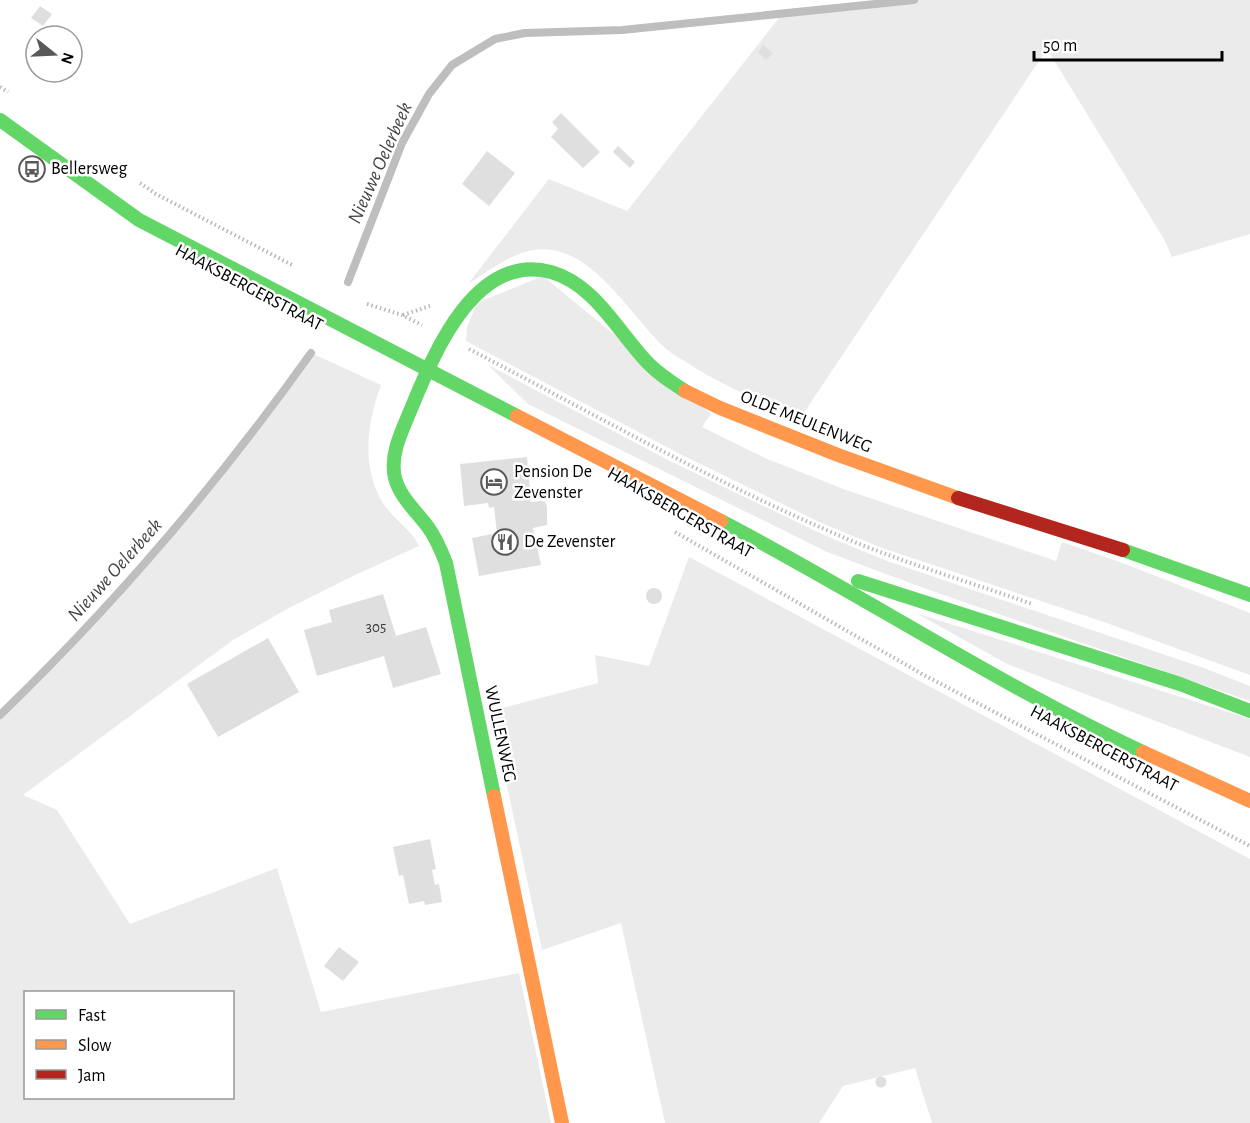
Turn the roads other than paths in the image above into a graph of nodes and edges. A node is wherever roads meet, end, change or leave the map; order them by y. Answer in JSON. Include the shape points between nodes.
{"nodes":[{"id":1,"x":0,"y":120,"type":"edge"},
{"id":2,"x":429,"y":370,"type":"junction"},
{"id":3,"x":797,"y":561,"type":"junction"},
{"id":4,"x":1250,"y":595,"type":"edge"},
{"id":5,"x":1250,"y":711,"type":"edge"},
{"id":6,"x":1250,"y":801,"type":"edge"},
{"id":7,"x":562,"y":1123,"type":"edge"}],
"edges":[{"from":1,"to":2,"type":"main road","name":"HAAKSBERGERSTRAAT","via":[[139,220]]},
{"from":2,"to":3,"type":"main road","name":"HAAKSBERGERSTRAAT"},
{"from":2,"to":4,"type":"main road","name":"OLDE MEULENWEG","via":[[471,298],[493,282],[516,273],[545,271],[569,279],[594,298],[645,360],[701,399],[902,479]]},
{"from":2,"to":7,"type":"main road","name":"WULLENWEG","via":[[396,448],[394,473],[398,490],[438,541],[446,563]]},
{"from":3,"to":5,"type":"main road","name":"HAAKSBERGERSTRAAT","via":[[1180,684]]},
{"from":3,"to":6,"type":"main road","name":"HAAKSBERGERSTRAAT","via":[[1096,730]]}]}
